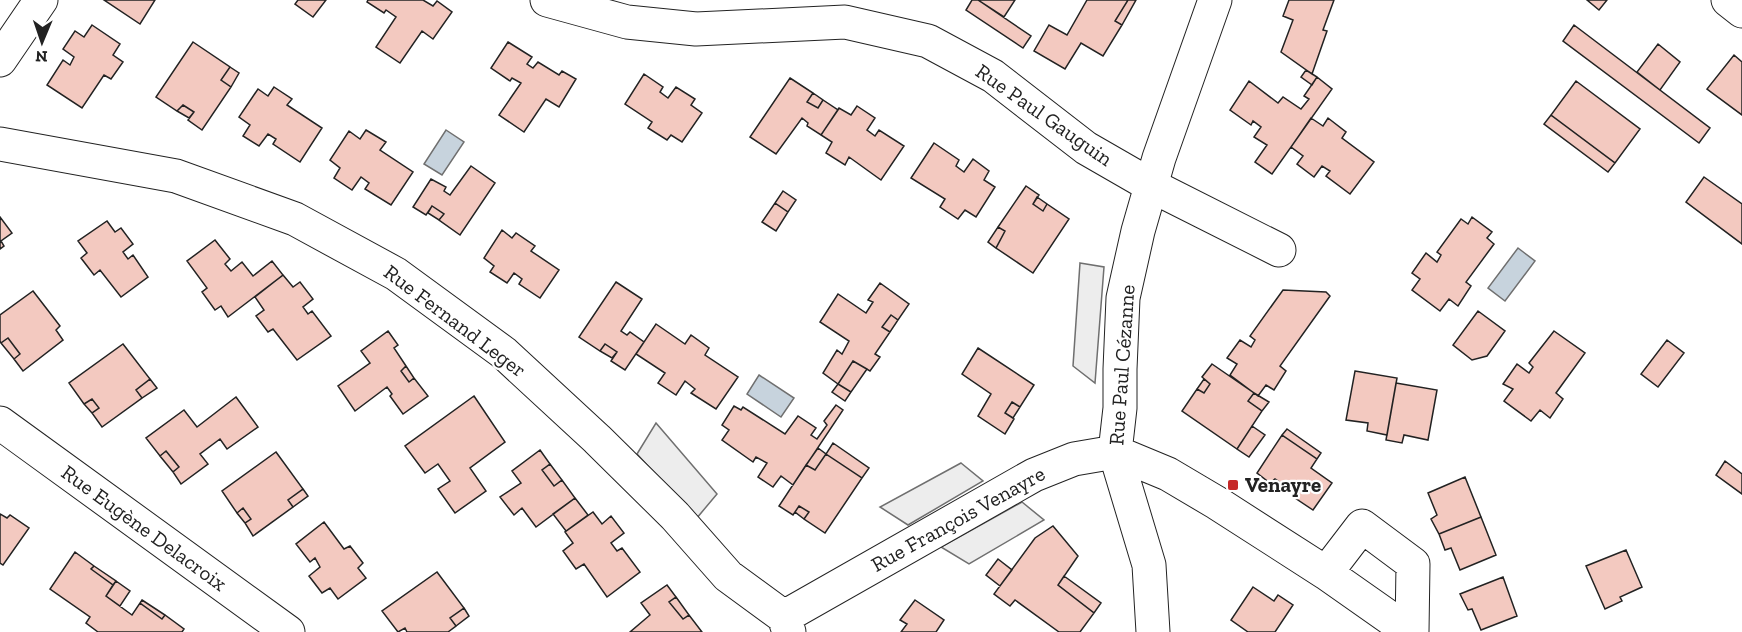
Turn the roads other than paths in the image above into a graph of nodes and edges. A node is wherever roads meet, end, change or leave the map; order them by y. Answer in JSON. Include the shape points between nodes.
{"nodes":[{"id":1,"x":40,"y":0,"type":"edge"},
{"id":2,"x":547,"y":0,"type":"edge"},
{"id":3,"x":1215,"y":0,"type":"edge"},
{"id":4,"x":1728,"y":0,"type":"edge"},
{"id":5,"x":1742,"y":10,"type":"edge"},
{"id":6,"x":0,"y":60,"type":"edge"},
{"id":7,"x":0,"y":144,"type":"edge"},
{"id":8,"x":1152,"y":186,"type":"junction"},
{"id":9,"x":1279,"y":250,"type":"dead end"},
{"id":10,"x":0,"y":423,"type":"edge"},
{"id":11,"x":1115,"y":452,"type":"junction"},
{"id":12,"x":1326,"y":573,"type":"junction"},
{"id":13,"x":786,"y":624,"type":"edge"},
{"id":14,"x":288,"y":632,"type":"edge"},
{"id":15,"x":1153,"y":632,"type":"edge"},
{"id":16,"x":1411,"y":632,"type":"edge"}],
"edges":[{"from":1,"to":6,"type":"street"},
{"from":2,"to":8,"type":"street","name":"Rue Paul Gauguin","via":[[627,22],[696,29],[845,22],[928,41],[993,76],[1086,148]]},
{"from":3,"to":8,"type":"street","name":"Rue Paul Cézanne"},
{"from":4,"to":5,"type":"street"},
{"from":7,"to":13,"type":"street","name":"Rue Fernand Leger","via":[[176,176],[295,219],[396,274],[504,353],[605,446],[728,576]]},
{"from":8,"to":9,"type":"street","name":"Rue Paul Gauguin"},
{"from":8,"to":11,"type":"street","name":"Rue Paul Cézanne","via":[[1123,298]]},
{"from":10,"to":14,"type":"street","name":"Rue Eugène Delacroix"},
{"from":11,"to":12,"type":"street","via":[[1168,474]]},
{"from":11,"to":13,"type":"street","name":"Rue François Venayre","via":[[1074,459],[1034,474]]},
{"from":11,"to":15,"type":"street","name":"Rue Paul Cézanne","via":[[1149,565]]},
{"from":12,"to":16,"type":"street"},
{"from":12,"to":16,"type":"street","via":[[1362,526],[1413,564]]}]}
